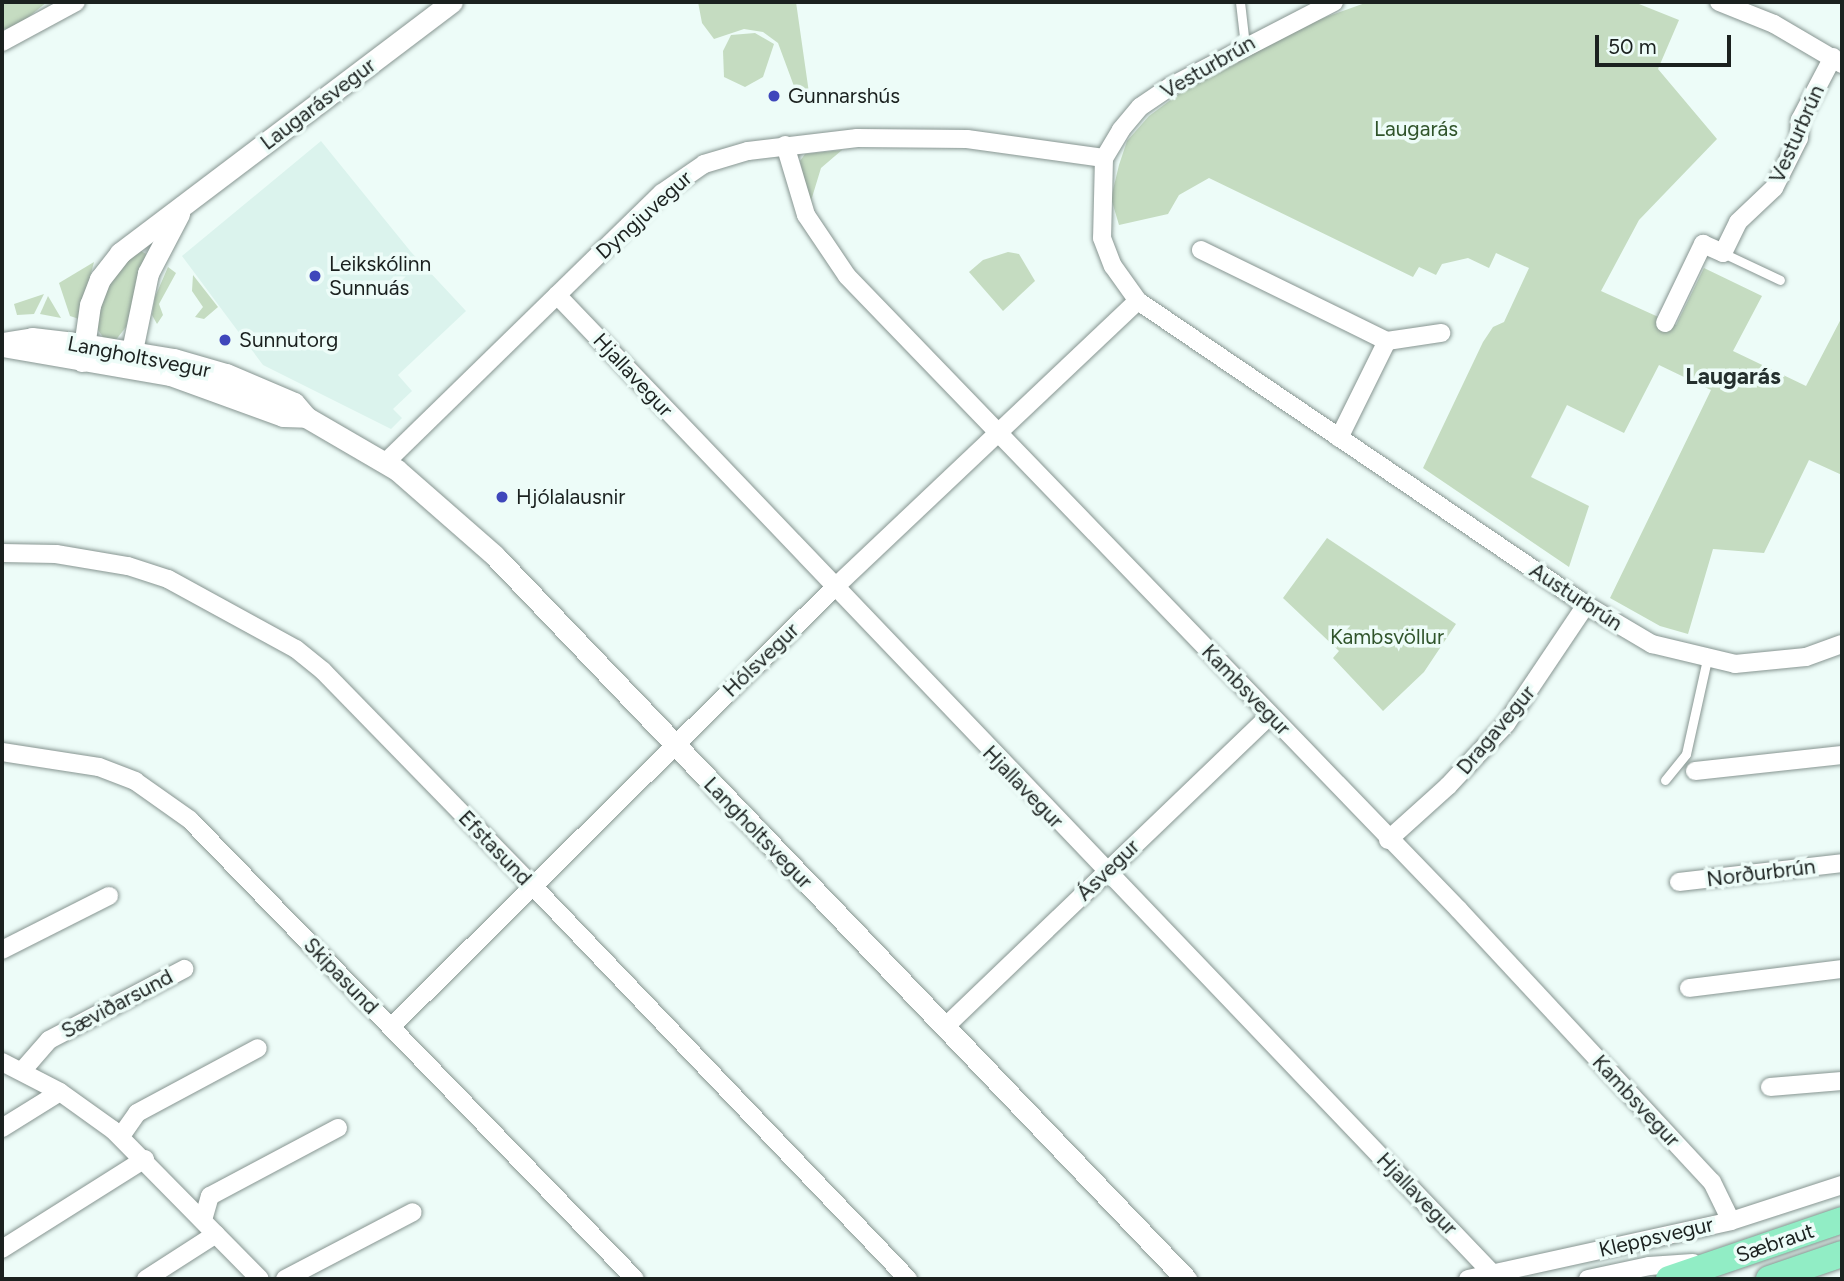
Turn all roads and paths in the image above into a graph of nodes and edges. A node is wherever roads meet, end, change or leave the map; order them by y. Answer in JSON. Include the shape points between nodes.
{"nodes":[{"id":1,"x":76,"y":2,"type":"edge"},
{"id":2,"x":452,"y":2,"type":"edge"},
{"id":3,"x":1240,"y":2,"type":"edge"},
{"id":4,"x":1334,"y":2,"type":"edge"},
{"id":5,"x":1719,"y":2,"type":"edge"},
{"id":6,"x":2,"y":41,"type":"edge"},
{"id":7,"x":1245,"y":45,"type":"junction"},
{"id":8,"x":1837,"y":61,"type":"edge"},
{"id":9,"x":785,"y":145,"type":"junction"},
{"id":10,"x":1104,"y":158,"type":"junction"},
{"id":11,"x":184,"y":206,"type":"junction"},
{"id":12,"x":1201,"y":250,"type":"dead end"},
{"id":13,"x":1723,"y":253,"type":"junction"},
{"id":14,"x":1780,"y":280,"type":"dead end"},
{"id":15,"x":557,"y":295,"type":"junction"},
{"id":16,"x":1138,"y":301,"type":"junction"},
{"id":17,"x":1665,"y":323,"type":"dead end"},
{"id":18,"x":1441,"y":333,"type":"dead end"},
{"id":19,"x":1387,"y":341,"type":"junction"},
{"id":20,"x":2,"y":345,"type":"edge"},
{"id":21,"x":83,"y":352,"type":"junction"},
{"id":22,"x":130,"y":360,"type":"junction"},
{"id":23,"x":999,"y":433,"type":"junction"},
{"id":24,"x":1339,"y":438,"type":"junction"},
{"id":25,"x":386,"y":461,"type":"junction"},
{"id":26,"x":2,"y":553,"type":"edge"},
{"id":27,"x":834,"y":588,"type":"junction"},
{"id":28,"x":1586,"y":606,"type":"junction"},
{"id":29,"x":1842,"y":644,"type":"edge"},
{"id":30,"x":1707,"y":659,"type":"junction"},
{"id":31,"x":1270,"y":715,"type":"junction"},
{"id":32,"x":674,"y":745,"type":"junction"},
{"id":33,"x":2,"y":752,"type":"edge"},
{"id":34,"x":1842,"y":755,"type":"edge"},
{"id":35,"x":1695,"y":771,"type":"dead end"},
{"id":36,"x":1665,"y":780,"type":"dead end"},
{"id":37,"x":1388,"y":840,"type":"junction"},
{"id":38,"x":1842,"y":863,"type":"edge"},
{"id":39,"x":1105,"y":873,"type":"junction"},
{"id":40,"x":1679,"y":882,"type":"dead end"},
{"id":41,"x":532,"y":885,"type":"junction"},
{"id":42,"x":109,"y":896,"type":"dead end"},
{"id":43,"x":2,"y":950,"type":"edge"},
{"id":44,"x":184,"y":969,"type":"dead end"},
{"id":45,"x":1842,"y":969,"type":"edge"},
{"id":46,"x":1689,"y":988,"type":"dead end"},
{"id":47,"x":946,"y":1026,"type":"junction"},
{"id":48,"x":391,"y":1027,"type":"junction"},
{"id":49,"x":258,"y":1048,"type":"dead end"},
{"id":50,"x":2,"y":1062,"type":"edge"},
{"id":51,"x":22,"y":1071,"type":"junction"},
{"id":52,"x":1842,"y":1081,"type":"edge"},
{"id":53,"x":1770,"y":1087,"type":"dead end"},
{"id":54,"x":60,"y":1092,"type":"junction"},
{"id":55,"x":2,"y":1128,"type":"edge"},
{"id":56,"x":338,"y":1128,"type":"dead end"},
{"id":57,"x":121,"y":1136,"type":"junction"},
{"id":58,"x":145,"y":1159,"type":"junction"},
{"id":59,"x":1842,"y":1185,"type":"edge"},
{"id":60,"x":413,"y":1212,"type":"dead end"},
{"id":61,"x":203,"y":1220,"type":"junction"},
{"id":62,"x":1731,"y":1220,"type":"junction"},
{"id":63,"x":1842,"y":1220,"type":"edge"},
{"id":64,"x":216,"y":1234,"type":"junction"},
{"id":65,"x":2,"y":1249,"type":"edge"},
{"id":66,"x":1842,"y":1254,"type":"edge"},
{"id":67,"x":1724,"y":1260,"type":"junction"},
{"id":68,"x":1493,"y":1274,"type":"junction"},
{"id":69,"x":146,"y":1279,"type":"edge"},
{"id":70,"x":260,"y":1279,"type":"edge"},
{"id":71,"x":285,"y":1279,"type":"edge"},
{"id":72,"x":635,"y":1279,"type":"edge"},
{"id":73,"x":908,"y":1279,"type":"edge"},
{"id":74,"x":1186,"y":1279,"type":"edge"},
{"id":75,"x":1468,"y":1279,"type":"edge"},
{"id":76,"x":1588,"y":1279,"type":"edge"},
{"id":77,"x":1669,"y":1279,"type":"edge"},
{"id":78,"x":1769,"y":1279,"type":"edge"}],
"edges":[{"from":1,"to":6,"type":"street"},
{"from":2,"to":11,"type":"street","name":"Laugarásvegur"},
{"from":3,"to":7,"type":"lane"},
{"from":4,"to":7,"type":"street","name":"Vesturbrún"},
{"from":5,"to":8,"type":"street","name":"Vesturbrún","via":[[1774,24]]},
{"from":7,"to":10,"type":"street","name":"Vesturbrún","via":[[1140,107]]},
{"from":8,"to":13,"type":"street","name":"Vesturbrún","via":[[1800,120],[1799,138],[1774,188],[1738,222]]},
{"from":9,"to":10,"type":"street","name":"Dyngjuvegur","via":[[857,138],[967,139]]},
{"from":9,"to":15,"type":"street","name":"Dyngjuvegur","via":[[748,150],[682,176]]},
{"from":9,"to":23,"type":"street","name":"Kambsvegur","via":[[796,189],[821,243]]},
{"from":10,"to":16,"type":"street","name":"Austurbrún","via":[[1102,238],[1113,266]]},
{"from":11,"to":21,"type":"street","name":"Laugarásvegur","via":[[120,253],[107,268],[90,305]]},
{"from":11,"to":22,"type":"street","name":"Laugarásvegur","via":[[148,273]]},
{"from":12,"to":19,"type":"street"},
{"from":13,"to":14,"type":"lane"},
{"from":13,"to":17,"type":"street","via":[[1703,244]]},
{"from":15,"to":25,"type":"street","name":"Dyngjuvegur"},
{"from":15,"to":27,"type":"street","name":"Hjallavegur"},
{"from":16,"to":23,"type":"street","name":"Hólsvegur"},
{"from":16,"to":24,"type":"street","name":"Austurbrún"},
{"from":18,"to":19,"type":"street"},
{"from":19,"to":24,"type":"street"},
{"from":20,"to":21,"type":"street","name":"Langholtsvegur","via":[[32,338]]},
{"from":21,"to":22,"type":"street","name":"Langholtsvegur"},
{"from":22,"to":25,"type":"street","name":"Langholtsvegur","via":[[223,382],[273,403],[290,418],[306,417]]},
{"from":23,"to":27,"type":"street","name":"Hólsvegur"},
{"from":23,"to":31,"type":"street","name":"Kambsvegur"},
{"from":24,"to":28,"type":"street","name":"Austurbrún"},
{"from":25,"to":32,"type":"street","name":"Langholtsvegur","via":[[494,555]]},
{"from":26,"to":41,"type":"street","name":"Efstasund","via":[[56,554],[128,566],[168,579],[251,621],[323,671]]},
{"from":27,"to":32,"type":"street","name":"Hólsvegur"},
{"from":27,"to":39,"type":"street","name":"Hjallavegur"},
{"from":28,"to":30,"type":"street","name":"Austurbrún","via":[[1652,644]]},
{"from":28,"to":37,"type":"street","name":"Dragavegur","via":[[1506,724],[1448,786]]},
{"from":29,"to":30,"type":"street","name":"Austurbrún","via":[[1806,657],[1769,662]]},
{"from":30,"to":36,"type":"lane","via":[[1686,754]]},
{"from":31,"to":37,"type":"street","name":"Kambsvegur"},
{"from":31,"to":39,"type":"street","name":"Ásvegur"},
{"from":32,"to":41,"type":"street","name":"Hólsvegur"},
{"from":32,"to":47,"type":"street","name":"Langholtsvegur"},
{"from":33,"to":48,"type":"street","name":"Skipasund","via":[[99,767],[162,797],[190,820]]},
{"from":34,"to":35,"type":"street"},
{"from":37,"to":62,"type":"street","name":"Kambsvegur","via":[[1712,1182]]},
{"from":38,"to":40,"type":"street","name":"Norðurbrún"},
{"from":39,"to":47,"type":"street","name":"Ásvegur"},
{"from":39,"to":68,"type":"street","name":"Hjallavegur"},
{"from":41,"to":48,"type":"street","name":"Hólsvegur"},
{"from":41,"to":73,"type":"street","name":"Efstasund"},
{"from":42,"to":43,"type":"street"},
{"from":44,"to":51,"type":"street","name":"Sæviðarsund","via":[[49,1040]]},
{"from":45,"to":46,"type":"street"},
{"from":47,"to":74,"type":"street","name":"Langholtsvegur"},
{"from":48,"to":72,"type":"street","name":"Skipasund"},
{"from":49,"to":57,"type":"street","via":[[137,1113]]},
{"from":50,"to":51,"type":"street"},
{"from":51,"to":54,"type":"street"},
{"from":52,"to":53,"type":"street"},
{"from":54,"to":55,"type":"street"},
{"from":54,"to":57,"type":"street"},
{"from":56,"to":61,"type":"street","via":[[210,1196]]},
{"from":57,"to":58,"type":"street"},
{"from":58,"to":61,"type":"street"},
{"from":58,"to":65,"type":"street"},
{"from":59,"to":62,"type":"street","name":"Kleppsvegur"},
{"from":60,"to":71,"type":"street"},
{"from":61,"to":64,"type":"street"},
{"from":62,"to":68,"type":"street","name":"Kleppsvegur"},
{"from":63,"to":67,"type":"main road","name":"Sæbraut"},
{"from":64,"to":69,"type":"street"},
{"from":64,"to":70,"type":"street"},
{"from":66,"to":78,"type":"main road","name":"Sæbraut"},
{"from":67,"to":76,"type":"street","name":"Kleppsvegur","via":[[1649,1266]]},
{"from":67,"to":77,"type":"main road","name":"Sæbraut"},
{"from":68,"to":75,"type":"street","name":"Kleppsvegur"}]}
